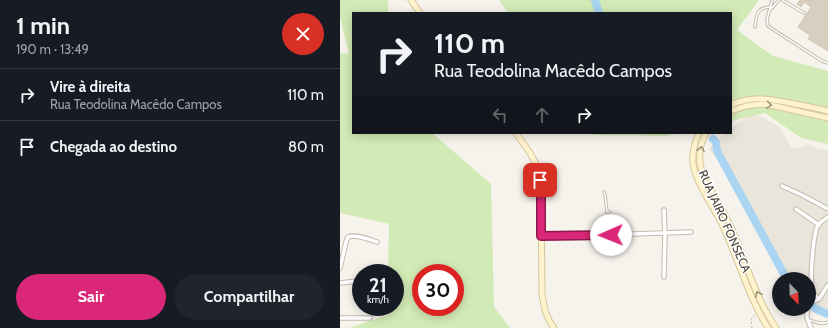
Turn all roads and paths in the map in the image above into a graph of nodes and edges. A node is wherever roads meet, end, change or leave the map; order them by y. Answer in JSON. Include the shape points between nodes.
{"nodes":[{"id":1,"x":411,"y":0,"type":"edge"},
{"id":2,"x":772,"y":0,"type":"edge"},
{"id":3,"x":779,"y":0,"type":"edge"},
{"id":4,"x":782,"y":0,"type":"edge"},
{"id":5,"x":788,"y":0,"type":"edge"},
{"id":6,"x":786,"y":2,"type":"junction"},
{"id":7,"x":772,"y":7,"type":"junction"},
{"id":8,"x":419,"y":12,"type":"edge"},
{"id":9,"x":804,"y":13,"type":"dead end"},
{"id":10,"x":755,"y":27,"type":"dead end"},
{"id":11,"x":828,"y":63,"type":"edge"},
{"id":12,"x":732,"y":105,"type":"edge"},
{"id":13,"x":732,"y":111,"type":"edge"},
{"id":14,"x":828,"y":111,"type":"edge"},
{"id":15,"x":828,"y":118,"type":"edge"},
{"id":16,"x":517,"y":134,"type":"edge"},
{"id":17,"x":699,"y":134,"type":"edge"},
{"id":18,"x":706,"y":134,"type":"edge"},
{"id":19,"x":782,"y":186,"type":"dead end"},
{"id":20,"x":604,"y":192,"type":"dead end"},
{"id":21,"x":796,"y":209,"type":"dead end"},
{"id":22,"x":828,"y":209,"type":"edge"},
{"id":23,"x":664,"y":210,"type":"dead end"},
{"id":24,"x":828,"y":217,"type":"edge"},
{"id":25,"x":818,"y":225,"type":"junction"},
{"id":26,"x":691,"y":232,"type":"dead end"},
{"id":27,"x":665,"y":234,"type":"junction"},
{"id":28,"x":611,"y":235,"type":"junction"},
{"id":29,"x":541,"y":236,"type":"junction"},
{"id":30,"x":378,"y":242,"type":"dead end"},
{"id":31,"x":340,"y":268,"type":"edge"},
{"id":32,"x":664,"y":277,"type":"dead end"},
{"id":33,"x":352,"y":282,"type":"edge"},
{"id":34,"x":340,"y":283,"type":"edge"},
{"id":35,"x":828,"y":285,"type":"edge"},
{"id":36,"x":819,"y":299,"type":"junction"},
{"id":37,"x":816,"y":300,"type":"edge"},
{"id":38,"x":759,"y":311,"type":"junction"},
{"id":39,"x":806,"y":316,"type":"edge"},
{"id":40,"x":340,"y":318,"type":"edge"},
{"id":41,"x":370,"y":318,"type":"dead end"},
{"id":42,"x":808,"y":320,"type":"junction"},
{"id":43,"x":828,"y":322,"type":"edge"},
{"id":44,"x":554,"y":328,"type":"edge"},
{"id":45,"x":752,"y":328,"type":"edge"},
{"id":46,"x":768,"y":328,"type":"edge"},
{"id":47,"x":776,"y":328,"type":"edge"},
{"id":48,"x":811,"y":328,"type":"edge"}],
"edges":[{"from":1,"to":8,"type":"main road"},
{"from":2,"to":7,"type":"lane"},
{"from":3,"to":7,"type":"lane"},
{"from":4,"to":6,"type":"lane"},
{"from":5,"to":6,"type":"lane"},
{"from":6,"to":9,"type":"lane"},
{"from":7,"to":10,"type":"lane","via":[[759,11]]},
{"from":7,"to":11,"type":"lane","via":[[767,22],[770,28]]},
{"from":12,"to":14,"type":"main road","via":[[745,100],[766,98]]},
{"from":13,"to":15,"type":"main road","one_way":true,"via":[[761,104]]},
{"from":16,"to":29,"type":"main road","via":[[530,152],[538,170]]},
{"from":17,"to":38,"type":"main road","name":"RUA JAIRO FONSECA","via":[[693,151],[696,175],[722,224]]},
{"from":47,"to":18,"type":"main road","name":"RUA JAIRO FONSECA","one_way":true,"via":[[765,310],[728,221],[703,174],[699,160]]},
{"from":19,"to":22,"type":"street"},
{"from":20,"to":28,"type":"lane","via":[[607,212],[610,214]]},
{"from":21,"to":25,"type":"street"},
{"from":23,"to":27,"type":"street"},
{"from":24,"to":25,"type":"street"},
{"from":25,"to":36,"type":"street","via":[[814,240],[812,282],[814,293]]},
{"from":26,"to":27,"type":"street"},
{"from":27,"to":28,"type":"street"},
{"from":27,"to":32,"type":"street"},
{"from":28,"to":29,"type":"street"},
{"from":29,"to":44,"type":"main road","via":[[543,302]]},
{"from":30,"to":31,"type":"street","via":[[348,237]]},
{"from":33,"to":34,"type":"street"},
{"from":35,"to":36,"type":"street"},
{"from":36,"to":37,"type":"street"},
{"from":38,"to":45,"type":"path","via":[[751,320]]},
{"from":38,"to":46,"type":"main road","name":"RUA JAIRO FONSECA"},
{"from":39,"to":42,"type":"street"},
{"from":40,"to":41,"type":"street"},
{"from":42,"to":43,"type":"lane"},
{"from":42,"to":48,"type":"street"}]}
